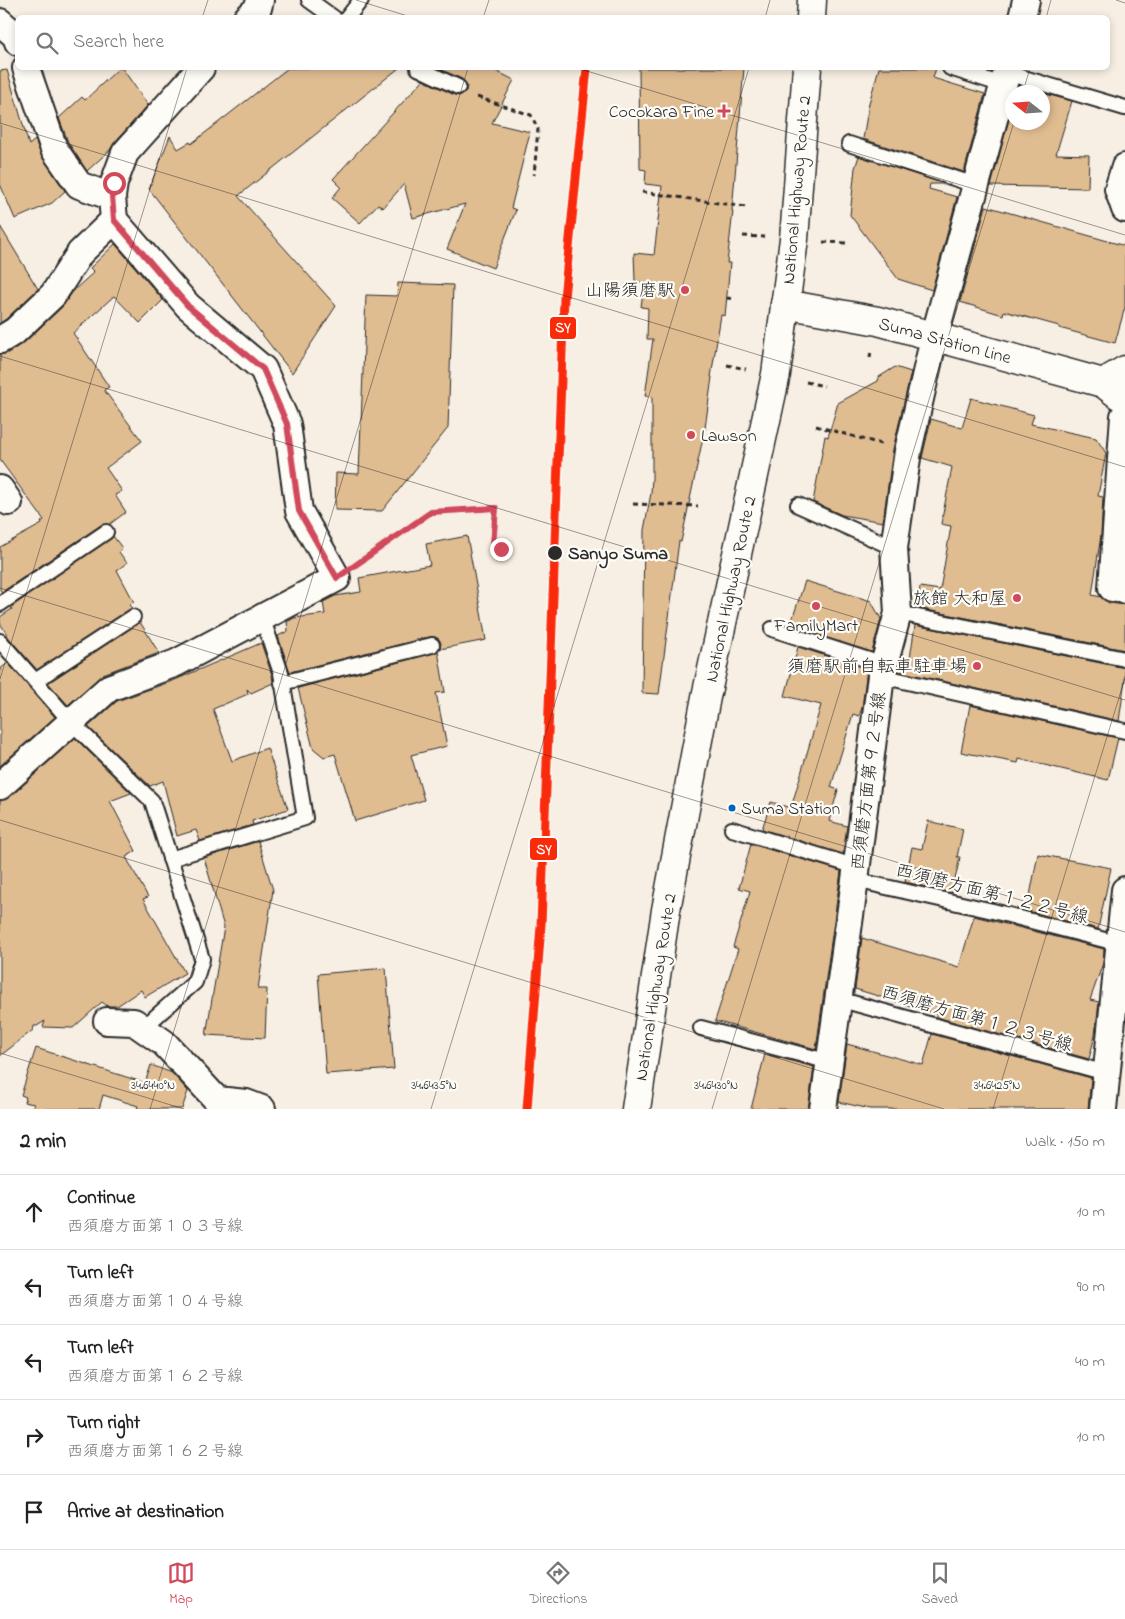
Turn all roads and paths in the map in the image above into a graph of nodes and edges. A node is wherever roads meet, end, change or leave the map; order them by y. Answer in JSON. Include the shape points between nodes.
{"nodes":[{"id":1,"x":310,"y":0,"type":"edge"},
{"id":2,"x":361,"y":0,"type":"edge"},
{"id":3,"x":812,"y":0,"type":"edge"},
{"id":4,"x":1026,"y":0,"type":"edge"},
{"id":5,"x":330,"y":15,"type":"edge"},
{"id":6,"x":349,"y":15,"type":"edge"},
{"id":7,"x":811,"y":15,"type":"edge"},
{"id":8,"x":1023,"y":15,"type":"edge"},
{"id":9,"x":0,"y":22,"type":"edge"},
{"id":10,"x":15,"y":35,"type":"edge"},
{"id":11,"x":27,"y":70,"type":"edge"},
{"id":12,"x":199,"y":70,"type":"edge"},
{"id":13,"x":422,"y":70,"type":"edge"},
{"id":14,"x":807,"y":70,"type":"edge"},
{"id":15,"x":966,"y":70,"type":"edge"},
{"id":16,"x":1006,"y":75,"type":"edge"},
{"id":17,"x":458,"y":87,"type":"joint"},
{"id":18,"x":1125,"y":108,"type":"edge"},
{"id":19,"x":849,"y":144,"type":"dead end"},
{"id":20,"x":1125,"y":167,"type":"edge"},
{"id":21,"x":534,"y":175,"type":"dead end"},
{"id":22,"x":975,"y":185,"type":"junction"},
{"id":23,"x":642,"y":192,"type":"dead end"},
{"id":24,"x":746,"y":206,"type":"dead end"},
{"id":25,"x":113,"y":208,"type":"junction"},
{"id":26,"x":1125,"y":209,"type":"edge"},
{"id":27,"x":726,"y":298,"type":"dead end"},
{"id":28,"x":735,"y":298,"type":"dead end"},
{"id":29,"x":786,"y":304,"type":"junction"},
{"id":30,"x":934,"y":338,"type":"junction"},
{"id":31,"x":0,"y":340,"type":"edge"},
{"id":32,"x":1119,"y":391,"type":"edge"},
{"id":33,"x":816,"y":426,"type":"dead end"},
{"id":34,"x":908,"y":451,"type":"junction"},
{"id":35,"x":633,"y":504,"type":"dead end"},
{"id":36,"x":798,"y":505,"type":"dead end"},
{"id":37,"x":698,"y":506,"type":"dead end"},
{"id":38,"x":106,"y":532,"type":"dead end"},
{"id":39,"x":894,"y":548,"type":"junction"},
{"id":40,"x":501,"y":549,"type":"dead end"},
{"id":41,"x":337,"y":578,"type":"junction"},
{"id":42,"x":1125,"y":590,"type":"edge"},
{"id":43,"x":0,"y":604,"type":"edge"},
{"id":44,"x":898,"y":613,"type":"junction"},
{"id":45,"x":133,"y":617,"type":"dead end"},
{"id":46,"x":262,"y":617,"type":"junction"},
{"id":47,"x":772,"y":629,"type":"dead end"},
{"id":48,"x":0,"y":641,"type":"edge"},
{"id":49,"x":432,"y":645,"type":"dead end"},
{"id":50,"x":1125,"y":659,"type":"edge"},
{"id":51,"x":883,"y":671,"type":"junction"},
{"id":52,"x":35,"y":681,"type":"junction"},
{"id":53,"x":282,"y":683,"type":"junction"},
{"id":54,"x":71,"y":722,"type":"junction"},
{"id":55,"x":1125,"y":731,"type":"edge"},
{"id":56,"x":0,"y":786,"type":"edge"},
{"id":57,"x":732,"y":829,"type":"dead end"},
{"id":58,"x":170,"y":859,"type":"junction"},
{"id":59,"x":856,"y":873,"type":"junction"},
{"id":60,"x":1125,"y":890,"type":"edge"},
{"id":61,"x":1120,"y":944,"type":"junction"},
{"id":62,"x":838,"y":999,"type":"junction"},
{"id":63,"x":107,"y":1021,"type":"dead end"},
{"id":64,"x":143,"y":1028,"type":"junction"},
{"id":65,"x":701,"y":1028,"type":"dead end"},
{"id":66,"x":830,"y":1062,"type":"junction"},
{"id":67,"x":1106,"y":1073,"type":"junction"},
{"id":68,"x":262,"y":1109,"type":"edge"},
{"id":69,"x":636,"y":1109,"type":"edge"},
{"id":70,"x":823,"y":1109,"type":"edge"},
{"id":71,"x":1103,"y":1109,"type":"edge"}],
"edges":[{"from":1,"to":5,"type":"lane"},
{"from":2,"to":6,"type":"lane"},
{"from":3,"to":7,"type":"main road"},
{"from":4,"to":8,"type":"street"},
{"from":9,"to":10,"type":"street"},
{"from":11,"to":25,"type":"street","via":[[54,149],[79,185]]},
{"from":12,"to":25,"type":"street","via":[[125,153],[114,183]]},
{"from":13,"to":17,"type":"lane"},
{"from":14,"to":29,"type":"main road","name":"National Highway Route 2"},
{"from":15,"to":16,"type":"lane"},
{"from":16,"to":18,"type":"lane"},
{"from":16,"to":22,"type":"street","name":"西須磨方面第９２号線"},
{"from":17,"to":21,"type":"path","via":[[531,115],[538,129]]},
{"from":19,"to":22,"type":"lane"},
{"from":20,"to":26,"type":"street","via":[[1118,189]]},
{"from":22,"to":30,"type":"street","name":"西須磨方面第９２号線"},
{"from":23,"to":24,"type":"path"},
{"from":25,"to":31,"type":"street","via":[[53,295],[15,331]]},
{"from":25,"to":41,"type":"street","via":[[188,306],[263,369],[287,424],[299,511]]},
{"from":27,"to":28,"type":"path"},
{"from":29,"to":30,"type":"main road","name":"Suma Station Line","via":[[878,321]]},
{"from":29,"to":69,"type":"main road","name":"National Highway Route 2","via":[[776,374],[706,697],[666,910]]},
{"from":30,"to":32,"type":"main road","name":"Suma Station Line"},
{"from":30,"to":34,"type":"street","name":"西須磨方面第９２号線"},
{"from":32,"to":42,"type":"street","via":[[1112,588]]},
{"from":33,"to":34,"type":"path"},
{"from":34,"to":39,"type":"street","name":"西須磨方面第９２号線"},
{"from":35,"to":37,"type":"path"},
{"from":36,"to":39,"type":"lane"},
{"from":38,"to":43,"type":"lane"},
{"from":39,"to":44,"type":"street","name":"西須磨方面第９２号線"},
{"from":40,"to":41,"type":"path","via":[[493,545],[496,508],[431,512]]},
{"from":41,"to":46,"type":"street"},
{"from":44,"to":50,"type":"lane"},
{"from":44,"to":51,"type":"street","name":"西須磨方面第９２号線"},
{"from":45,"to":52,"type":"lane"},
{"from":46,"to":53,"type":"lane"},
{"from":46,"to":54,"type":"street","via":[[176,663],[108,688]]},
{"from":47,"to":51,"type":"lane"},
{"from":48,"to":52,"type":"lane"},
{"from":49,"to":53,"type":"lane"},
{"from":51,"to":55,"type":"lane"},
{"from":51,"to":59,"type":"street","name":"西須磨方面第９２号線"},
{"from":52,"to":54,"type":"lane"},
{"from":53,"to":58,"type":"lane","via":[[305,818]]},
{"from":54,"to":56,"type":"street"},
{"from":54,"to":58,"type":"lane","via":[[152,801]]},
{"from":57,"to":59,"type":"lane","name":"西須磨方面第１２２号線"},
{"from":58,"to":64,"type":"lane","via":[[202,959],[195,982]]},
{"from":59,"to":61,"type":"lane","name":"西須磨方面第１２２号線"},
{"from":59,"to":62,"type":"street","name":"西須磨方面第９２号線"},
{"from":60,"to":61,"type":"street"},
{"from":61,"to":67,"type":"street"},
{"from":62,"to":66,"type":"street","name":"西須磨方面第９２号線"},
{"from":62,"to":67,"type":"lane","name":"西須磨方面第１２３号線"},
{"from":63,"to":64,"type":"street","via":[[134,1022]]},
{"from":64,"to":68,"type":"street","via":[[164,1043],[217,1100],[246,1103]]},
{"from":65,"to":66,"type":"lane"},
{"from":66,"to":70,"type":"street","name":"西須磨方面第９２号線"},
{"from":67,"to":71,"type":"street"}]}
